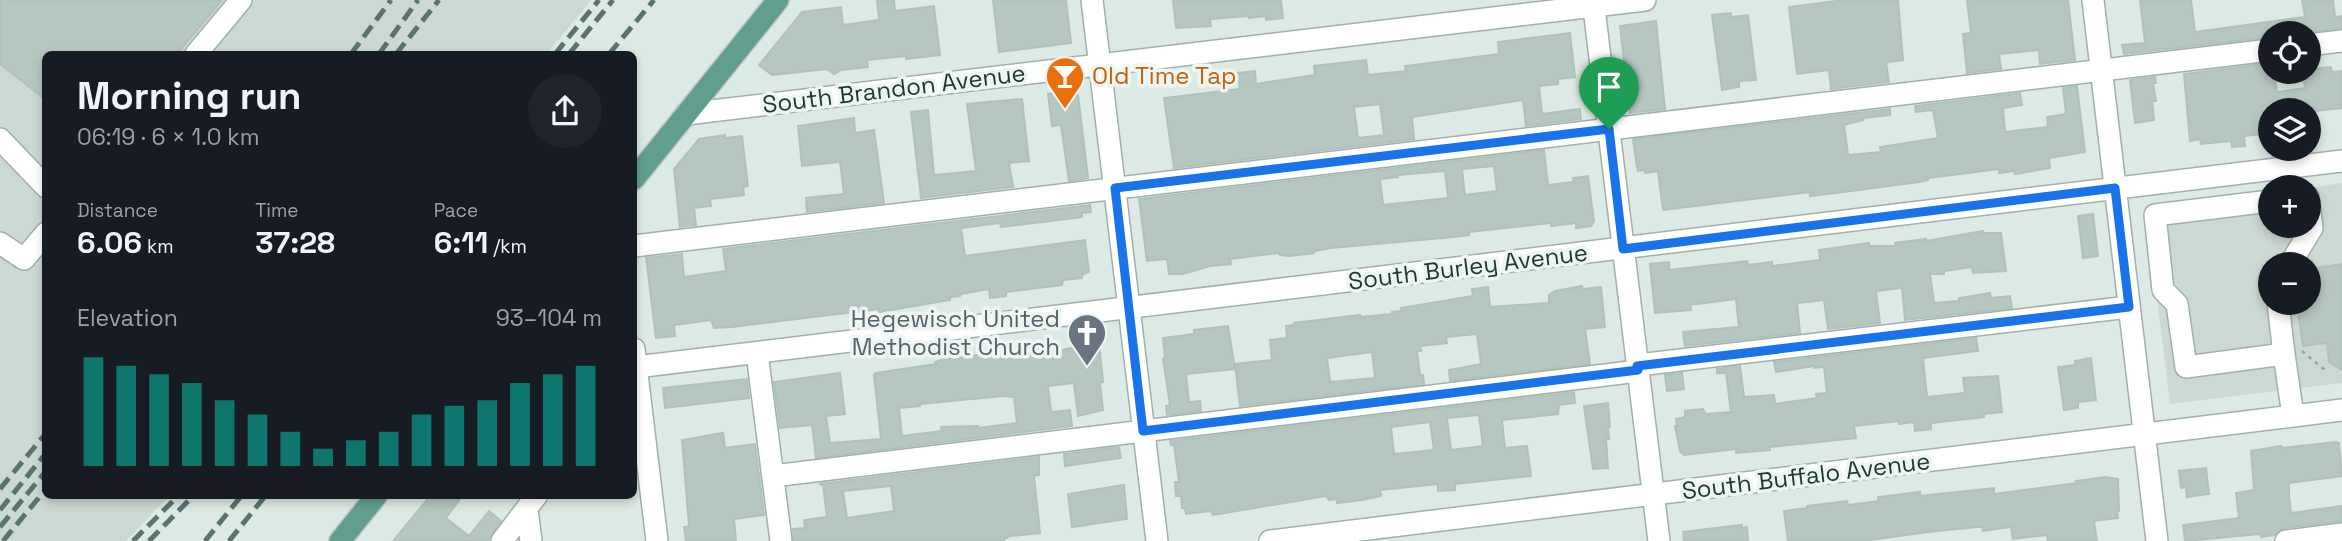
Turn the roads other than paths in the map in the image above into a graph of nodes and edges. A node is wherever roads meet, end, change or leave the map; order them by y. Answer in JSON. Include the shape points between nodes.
{"nodes":[{"id":1,"x":241,"y":0,"type":"edge"},
{"id":2,"x":778,"y":0,"type":"edge"},
{"id":3,"x":1093,"y":0,"type":"edge"},
{"id":4,"x":1645,"y":0,"type":"edge"},
{"id":5,"x":2093,"y":0,"type":"edge"},
{"id":6,"x":1594,"y":3,"type":"edge"},
{"id":7,"x":2342,"y":41,"type":"edge"},
{"id":8,"x":2321,"y":43,"type":"edge"},
{"id":9,"x":198,"y":51,"type":"edge"},
{"id":10,"x":2258,"y":51,"type":"edge"},
{"id":11,"x":1100,"y":65,"type":"junction"},
{"id":12,"x":2101,"y":70,"type":"junction"},
{"id":13,"x":686,"y":114,"type":"junction"},
{"id":14,"x":1609,"y":129,"type":"junction"},
{"id":15,"x":0,"y":139,"type":"edge"},
{"id":16,"x":2342,"y":161,"type":"edge"},
{"id":17,"x":637,"y":175,"type":"edge"},
{"id":18,"x":42,"y":183,"type":"edge"},
{"id":19,"x":1115,"y":188,"type":"junction"},
{"id":20,"x":2115,"y":188,"type":"junction"},
{"id":21,"x":2258,"y":202,"type":"edge"},
{"id":22,"x":42,"y":238,"type":"edge"},
{"id":23,"x":0,"y":243,"type":"edge"},
{"id":24,"x":637,"y":246,"type":"edge"},
{"id":25,"x":1623,"y":249,"type":"junction"},
{"id":26,"x":2159,"y":254,"type":"junction"},
{"id":27,"x":2124,"y":258,"type":"junction"},
{"id":28,"x":2129,"y":307,"type":"junction"},
{"id":29,"x":1128,"y":308,"type":"junction"},
{"id":30,"x":2281,"y":315,"type":"edge"},
{"id":31,"x":2290,"y":350,"type":"junction"},
{"id":32,"x":757,"y":353,"type":"junction"},
{"id":33,"x":637,"y":368,"type":"edge"},
{"id":34,"x":1638,"y":368,"type":"junction"},
{"id":35,"x":637,"y":384,"type":"edge"},
{"id":36,"x":2342,"y":410,"type":"edge"},
{"id":37,"x":2293,"y":416,"type":"junction"},
{"id":38,"x":1143,"y":431,"type":"junction"},
{"id":39,"x":2145,"y":434,"type":"junction"},
{"id":40,"x":773,"y":476,"type":"junction"},
{"id":41,"x":1653,"y":495,"type":"junction"},
{"id":42,"x":374,"y":499,"type":"edge"},
{"id":43,"x":532,"y":502,"type":"edge"},
{"id":44,"x":2342,"y":534,"type":"edge"},
{"id":45,"x":340,"y":541,"type":"edge"},
{"id":46,"x":502,"y":541,"type":"edge"},
{"id":47,"x":531,"y":541,"type":"edge"},
{"id":48,"x":657,"y":541,"type":"edge"},
{"id":49,"x":780,"y":541,"type":"edge"},
{"id":50,"x":1157,"y":541,"type":"edge"},
{"id":51,"x":1270,"y":541,"type":"edge"},
{"id":52,"x":1659,"y":541,"type":"edge"},
{"id":53,"x":2157,"y":541,"type":"edge"},
{"id":54,"x":2286,"y":541,"type":"edge"}],
"edges":[{"from":1,"to":9,"type":"street"},
{"from":2,"to":13,"type":"main road"},
{"from":3,"to":11,"type":"street"},
{"from":4,"to":6,"type":"street","name":"South Brandon Avenue"},
{"from":5,"to":12,"type":"street"},
{"from":6,"to":11,"type":"street","name":"South Brandon Avenue"},
{"from":6,"to":14,"type":"street"},
{"from":7,"to":8,"type":"street"},
{"from":10,"to":12,"type":"street"},
{"from":11,"to":13,"type":"street","name":"South Brandon Avenue"},
{"from":11,"to":19,"type":"street"},
{"from":12,"to":14,"type":"street"},
{"from":12,"to":20,"type":"street"},
{"from":13,"to":17,"type":"main road"},
{"from":14,"to":19,"type":"street"},
{"from":14,"to":25,"type":"street"},
{"from":15,"to":18,"type":"street"},
{"from":16,"to":20,"type":"street","name":"South Burley Avenue"},
{"from":19,"to":24,"type":"street"},
{"from":19,"to":29,"type":"street"},
{"from":20,"to":25,"type":"street","name":"South Burley Avenue"},
{"from":20,"to":27,"type":"street"},
{"from":21,"to":26,"type":"street","via":[[2155,215]]},
{"from":22,"to":23,"type":"street","via":[[24,259]]},
{"from":25,"to":29,"type":"street","name":"South Burley Avenue"},
{"from":25,"to":34,"type":"street"},
{"from":26,"to":27,"type":"street"},
{"from":26,"to":31,"type":"street","via":[[2163,290],[2177,304],[2186,367]]},
{"from":27,"to":28,"type":"street"},
{"from":28,"to":34,"type":"street"},
{"from":28,"to":39,"type":"street"},
{"from":29,"to":32,"type":"street","name":"South Burley Avenue"},
{"from":29,"to":38,"type":"street"},
{"from":30,"to":31,"type":"street"},
{"from":31,"to":37,"type":"street"},
{"from":32,"to":33,"type":"street","name":"South Burley Avenue"},
{"from":32,"to":40,"type":"street"},
{"from":34,"to":38,"type":"street"},
{"from":34,"to":41,"type":"street"},
{"from":35,"to":48,"type":"street"},
{"from":36,"to":37,"type":"street","name":"South Buffalo Avenue"},
{"from":37,"to":39,"type":"street","name":"South Buffalo Avenue"},
{"from":38,"to":40,"type":"street"},
{"from":38,"to":50,"type":"street"},
{"from":39,"to":41,"type":"street","name":"South Buffalo Avenue"},
{"from":39,"to":53,"type":"street"},
{"from":40,"to":49,"type":"street"},
{"from":41,"to":51,"type":"street","name":"South Buffalo Avenue"},
{"from":41,"to":52,"type":"street"},
{"from":42,"to":45,"type":"main road"},
{"from":43,"to":46,"type":"street"},
{"from":43,"to":47,"type":"street"},
{"from":44,"to":54,"type":"street"}]}
